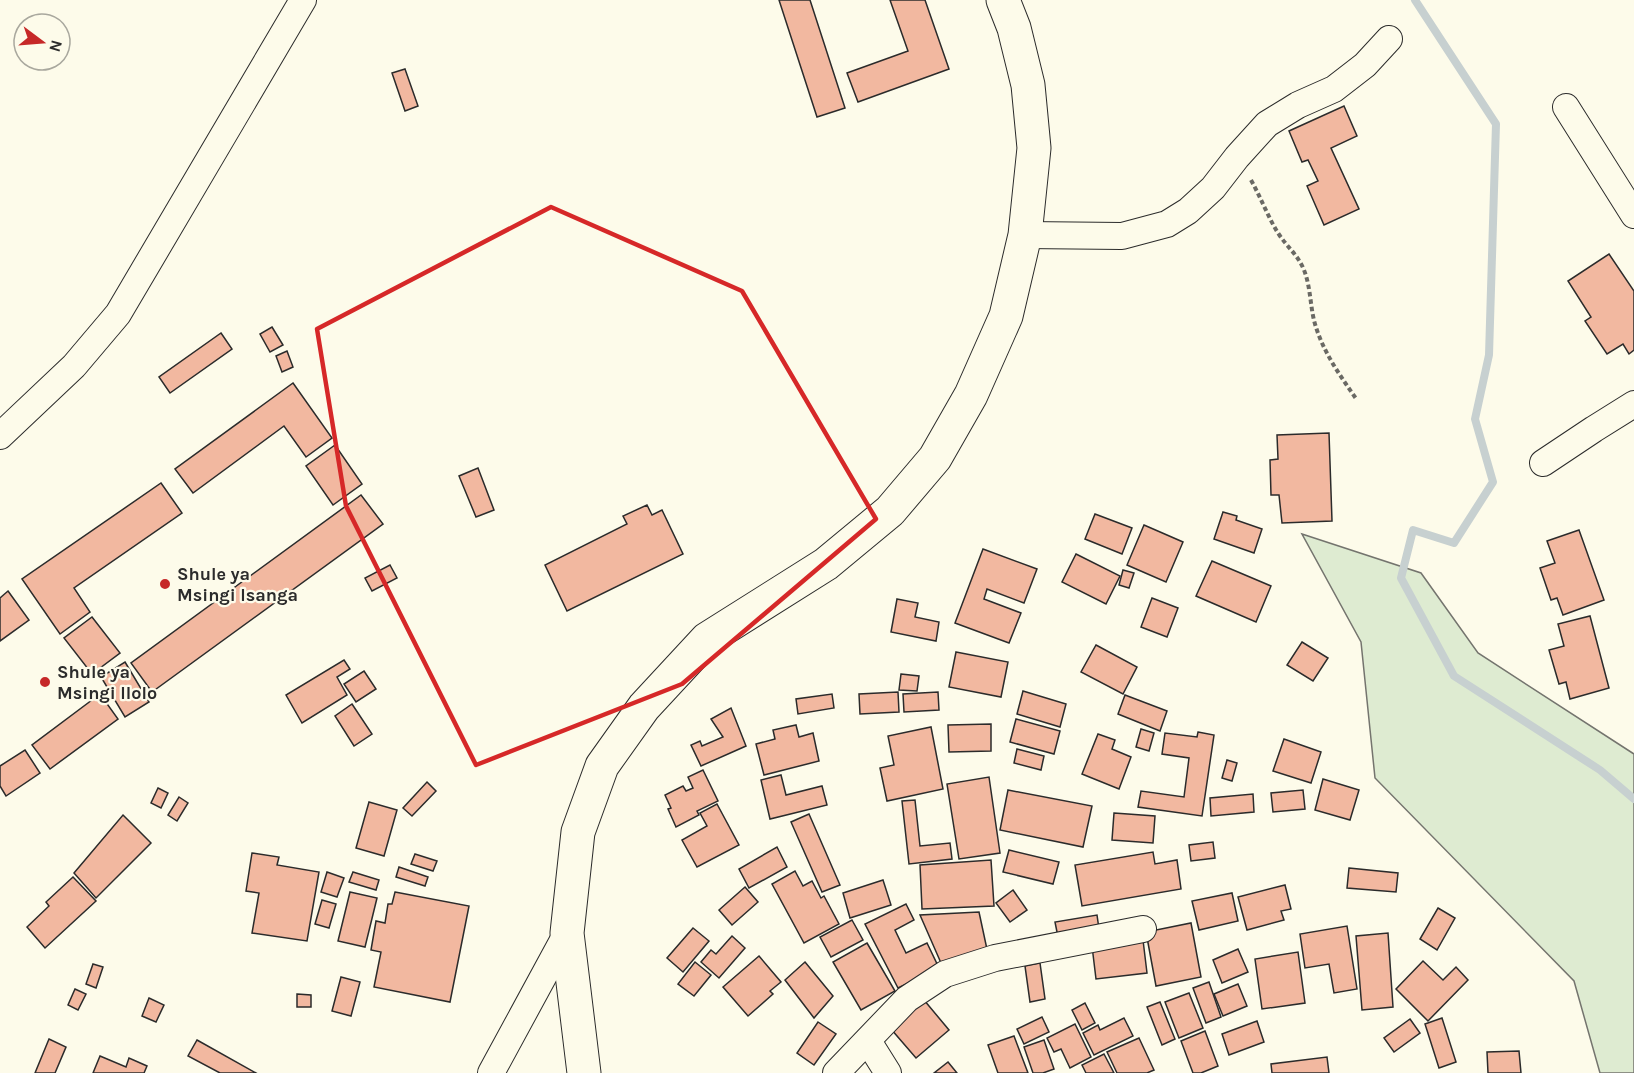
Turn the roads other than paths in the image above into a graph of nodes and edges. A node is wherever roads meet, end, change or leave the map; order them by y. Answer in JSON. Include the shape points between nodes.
{"nodes":[{"id":1,"x":303,"y":0,"type":"edge"},
{"id":2,"x":1004,"y":0,"type":"edge"},
{"id":3,"x":1389,"y":39,"type":"dead end"},
{"id":4,"x":1566,"y":107,"type":"dead end"},
{"id":5,"x":1634,"y":214,"type":"edge"},
{"id":6,"x":1025,"y":235,"type":"junction"},
{"id":7,"x":1634,"y":404,"type":"edge"},
{"id":8,"x":0,"y":436,"type":"edge"},
{"id":9,"x":1543,"y":464,"type":"dead end"},
{"id":10,"x":1143,"y":929,"type":"dead end"},
{"id":11,"x":567,"y":933,"type":"junction"},
{"id":12,"x":868,"y":1041,"type":"junction"},
{"id":13,"x":491,"y":1073,"type":"edge"},
{"id":14,"x":584,"y":1073,"type":"edge"},
{"id":15,"x":836,"y":1073,"type":"edge"},
{"id":16,"x":888,"y":1073,"type":"edge"}],
"edges":[{"from":1,"to":8,"type":"street","via":[[118,314],[74,366]]},
{"from":2,"to":6,"type":"highway","via":[[1028,85],[1034,148]]},
{"from":3,"to":6,"type":"street","via":[[1365,65],[1334,88],[1267,124],[1213,188],[1167,224],[1122,236]]},
{"from":4,"to":5,"type":"street"},
{"from":6,"to":11,"type":"highway","via":[[1006,316],[971,395],[935,458],[890,511],[826,564],[707,639],[644,707],[602,766],[578,832]]},
{"from":7,"to":9,"type":"street"},
{"from":10,"to":12,"type":"street","via":[[995,958],[945,974],[907,999]]},
{"from":11,"to":13,"type":"street"},
{"from":11,"to":14,"type":"highway"},
{"from":12,"to":15,"type":"street"},
{"from":12,"to":16,"type":"street"}]}
